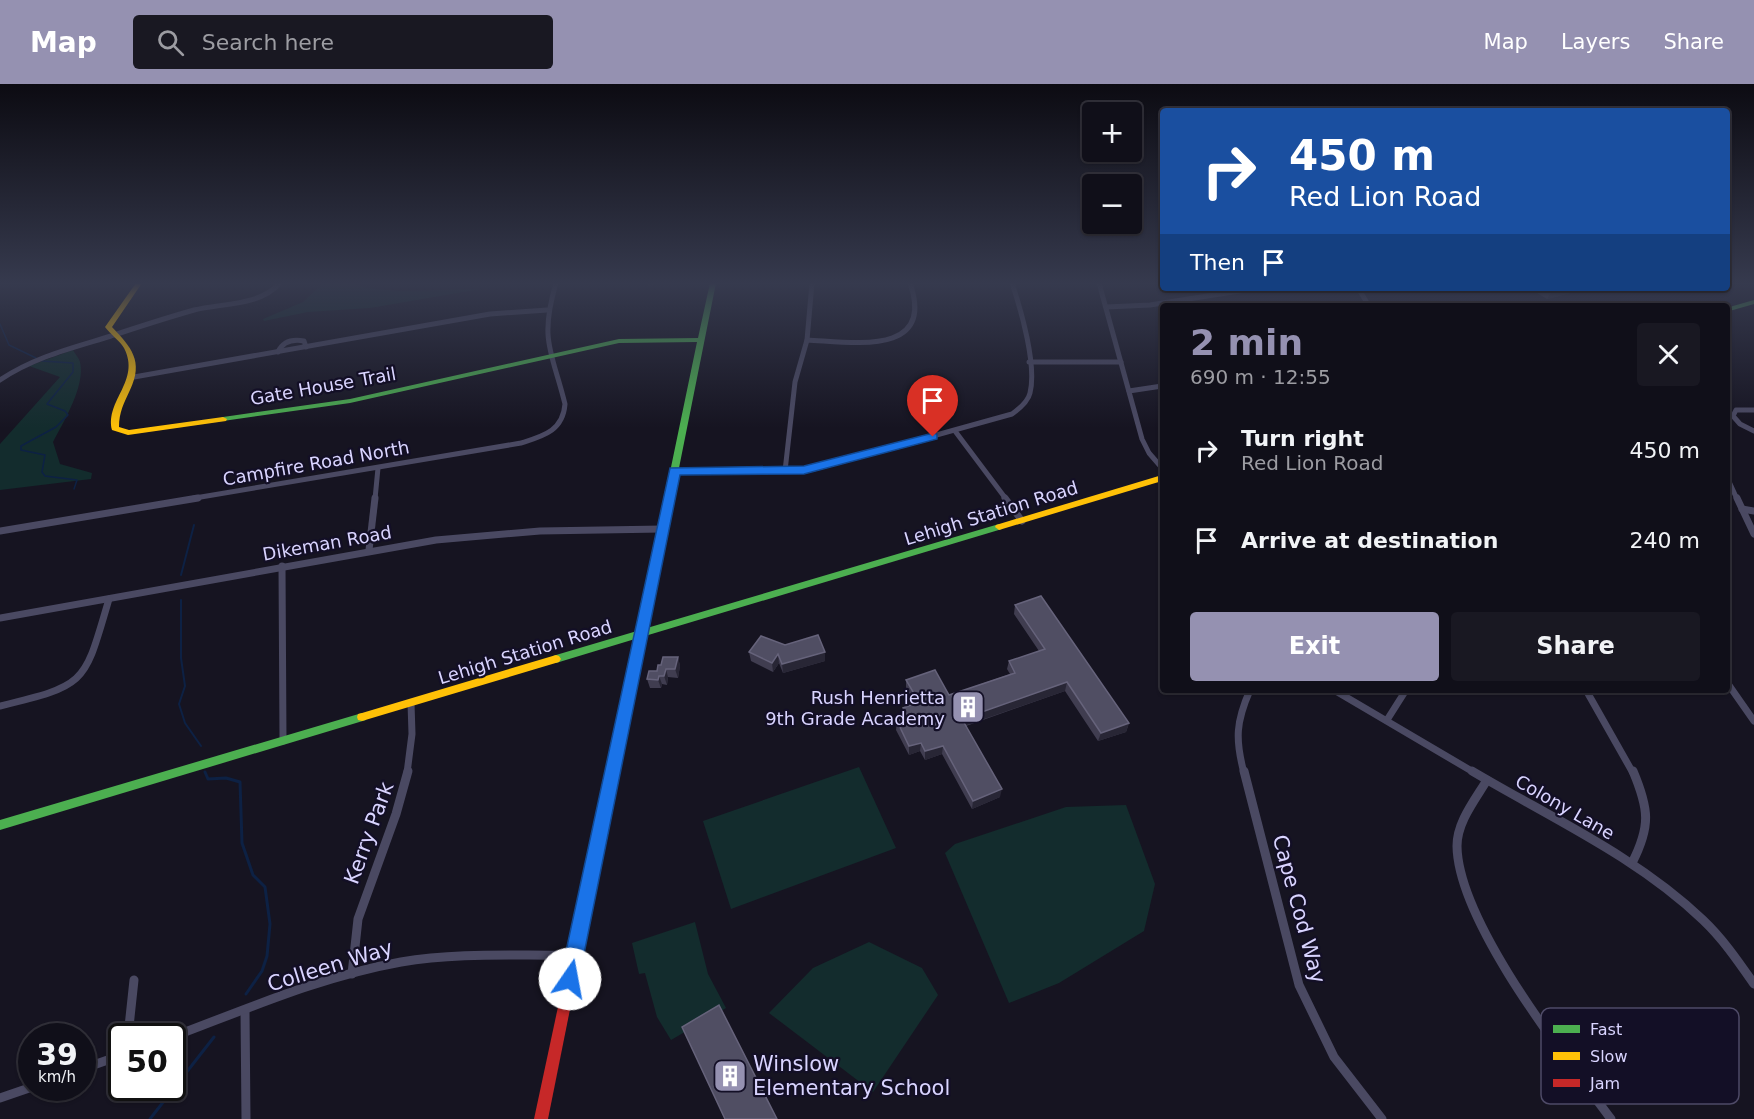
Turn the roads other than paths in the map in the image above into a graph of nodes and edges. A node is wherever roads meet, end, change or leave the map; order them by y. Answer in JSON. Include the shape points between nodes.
{"nodes":[{"id":1,"x":112,"y":331,"type":"edge"},
{"id":2,"x":126,"y":331,"type":"edge"},
{"id":3,"x":394,"y":331,"type":"edge"},
{"id":4,"x":546,"y":331,"type":"edge"},
{"id":5,"x":703,"y":331,"type":"edge"},
{"id":6,"x":808,"y":331,"type":"edge"},
{"id":7,"x":906,"y":331,"type":"edge"},
{"id":8,"x":1022,"y":331,"type":"edge"},
{"id":9,"x":1112,"y":331,"type":"edge"},
{"id":10,"x":117,"y":334,"type":"junction"},
{"id":11,"x":701,"y":340,"type":"junction"},
{"id":12,"x":807,"y":340,"type":"junction"},
{"id":13,"x":551,"y":356,"type":"junction"},
{"id":14,"x":1029,"y":362,"type":"junction"},
{"id":15,"x":1120,"y":362,"type":"junction"},
{"id":16,"x":134,"y":377,"type":"junction"},
{"id":17,"x":0,"y":380,"type":"edge"},
{"id":18,"x":1160,"y":386,"type":"edge"},
{"id":19,"x":1129,"y":392,"type":"junction"},
{"id":20,"x":1754,"y":410,"type":"edge"},
{"id":21,"x":1735,"y":420,"type":"junction"},
{"id":22,"x":1730,"y":421,"type":"edge"},
{"id":23,"x":955,"y":431,"type":"junction"},
{"id":24,"x":1754,"y":431,"type":"edge"},
{"id":25,"x":1160,"y":465,"type":"edge"},
{"id":26,"x":378,"y":468,"type":"junction"},
{"id":27,"x":675,"y":471,"type":"junction"},
{"id":28,"x":785,"y":471,"type":"junction"},
{"id":29,"x":1160,"y":479,"type":"edge"},
{"id":30,"x":1730,"y":484,"type":"edge"},
{"id":31,"x":1742,"y":509,"type":"junction"},
{"id":32,"x":1754,"y":511,"type":"edge"},
{"id":33,"x":1022,"y":521,"type":"junction"},
{"id":34,"x":662,"y":529,"type":"junction"},
{"id":35,"x":0,"y":531,"type":"edge"},
{"id":36,"x":1754,"y":534,"type":"edge"},
{"id":37,"x":369,"y":550,"type":"junction"},
{"id":38,"x":282,"y":566,"type":"junction"},
{"id":39,"x":109,"y":599,"type":"junction"},
{"id":40,"x":0,"y":618,"type":"edge"},
{"id":41,"x":640,"y":635,"type":"junction"},
{"id":42,"x":1730,"y":687,"type":"edge"},
{"id":43,"x":1249,"y":693,"type":"edge"},
{"id":44,"x":1339,"y":693,"type":"edge"},
{"id":45,"x":1404,"y":693,"type":"edge"},
{"id":46,"x":1588,"y":693,"type":"edge"},
{"id":47,"x":411,"y":703,"type":"junction"},
{"id":48,"x":0,"y":706,"type":"edge"},
{"id":49,"x":1387,"y":720,"type":"junction"},
{"id":50,"x":1754,"y":721,"type":"edge"},
{"id":51,"x":284,"y":741,"type":"junction"},
{"id":52,"x":1487,"y":780,"type":"junction"},
{"id":53,"x":0,"y":825,"type":"edge"},
{"id":54,"x":1632,"y":863,"type":"junction"},
{"id":55,"x":574,"y":956,"type":"junction"},
{"id":56,"x":352,"y":974,"type":"junction"},
{"id":57,"x":134,"y":980,"type":"dead end"},
{"id":58,"x":1754,"y":984,"type":"edge"},
{"id":59,"x":246,"y":1011,"type":"junction"},
{"id":60,"x":1541,"y":1022,"type":"edge"},
{"id":61,"x":129,"y":1023,"type":"edge"},
{"id":62,"x":186,"y":1032,"type":"edge"},
{"id":63,"x":18,"y":1092,"type":"edge"},
{"id":64,"x":0,"y":1098,"type":"edge"},
{"id":65,"x":1600,"y":1104,"type":"edge"},
{"id":66,"x":246,"y":1119,"type":"edge"},
{"id":67,"x":541,"y":1119,"type":"edge"},
{"id":68,"x":1382,"y":1119,"type":"edge"},
{"id":69,"x":1611,"y":1119,"type":"edge"}],
"edges":[{"from":1,"to":10,"type":"street"},
{"from":2,"to":10,"type":"street"},
{"from":3,"to":16,"type":"street","via":[[306,347],[304,341],[292,340],[281,345],[278,352]]},
{"from":4,"to":13,"type":"street"},
{"from":5,"to":11,"type":"street"},
{"from":6,"to":12,"type":"street"},
{"from":7,"to":12,"type":"street","via":[[882,341]]},
{"from":8,"to":14,"type":"street"},
{"from":9,"to":15,"type":"street"},
{"from":10,"to":16,"type":"street","via":[[131,356]]},
{"from":10,"to":17,"type":"street","via":[[34,360]]},
{"from":11,"to":13,"type":"street","name":"Gate House Trail","via":[[629,339]]},
{"from":11,"to":27,"type":"street"},
{"from":12,"to":28,"type":"street","via":[[795,382]]},
{"from":13,"to":16,"type":"street","name":"Gate House Trail","via":[[350,401],[136,433],[121,432],[114,422]]},
{"from":13,"to":26,"type":"street","name":"Campfire Road North","via":[[567,410],[563,422],[553,431],[521,443]]},
{"from":14,"to":15,"type":"street"},
{"from":14,"to":23,"type":"street","via":[[1030,393],[1018,410]]},
{"from":15,"to":19,"type":"street"},
{"from":18,"to":19,"type":"street"},
{"from":19,"to":25,"type":"street","via":[[1145,445]]},
{"from":20,"to":21,"type":"street","via":[[1736,410]]},
{"from":21,"to":22,"type":"street"},
{"from":21,"to":24,"type":"street"},
{"from":23,"to":28,"type":"street","via":[[814,469]]},
{"from":23,"to":33,"type":"street"},
{"from":26,"to":35,"type":"street","name":"Campfire Road North"},
{"from":26,"to":37,"type":"street"},
{"from":27,"to":28,"type":"street"},
{"from":27,"to":34,"type":"street"},
{"from":29,"to":33,"type":"street","name":"Lehigh Station Road"},
{"from":30,"to":31,"type":"street"},
{"from":31,"to":32,"type":"street"},
{"from":31,"to":36,"type":"street"},
{"from":33,"to":41,"type":"street","name":"Lehigh Station Road"},
{"from":34,"to":37,"type":"street","name":"Dikeman Road","via":[[505,533]]},
{"from":34,"to":41,"type":"street"},
{"from":37,"to":38,"type":"street","name":"Dikeman Road"},
{"from":38,"to":39,"type":"street","name":"Dikeman Road"},
{"from":38,"to":51,"type":"street"},
{"from":39,"to":40,"type":"street","name":"Dikeman Road"},
{"from":39,"to":48,"type":"street","via":[[81,675],[60,689]]},
{"from":41,"to":47,"type":"street","name":"Lehigh Station Road"},
{"from":41,"to":55,"type":"street"},
{"from":42,"to":50,"type":"street"},
{"from":43,"to":68,"type":"street","name":"Cape Cod Way","via":[[1239,714],[1237,746],[1290,957],[1309,1009],[1330,1050]]},
{"from":44,"to":49,"type":"street","name":"Colony Lane"},
{"from":45,"to":49,"type":"street"},
{"from":46,"to":54,"type":"street","via":[[1644,800],[1645,835]]},
{"from":47,"to":51,"type":"street","name":"Lehigh Station Road"},
{"from":47,"to":56,"type":"street","name":"Kerry Park","via":[[414,739],[410,770],[357,921]]},
{"from":49,"to":52,"type":"street","name":"Colony Lane"},
{"from":51,"to":53,"type":"street","name":"Lehigh Station Road"},
{"from":52,"to":54,"type":"street","name":"Colony Lane"},
{"from":52,"to":60,"type":"street","via":[[1458,833],[1462,880],[1482,924]]},
{"from":54,"to":58,"type":"street","name":"Colony Lane","via":[[1686,902],[1734,954]]},
{"from":55,"to":56,"type":"street","name":"Colleen Way","via":[[418,960]]},
{"from":55,"to":67,"type":"street"},
{"from":56,"to":59,"type":"street","name":"Colleen Way"},
{"from":57,"to":61,"type":"street"},
{"from":59,"to":62,"type":"street","name":"Colleen Way"},
{"from":59,"to":66,"type":"street"},
{"from":63,"to":64,"type":"street"},
{"from":65,"to":69,"type":"street"}]}
